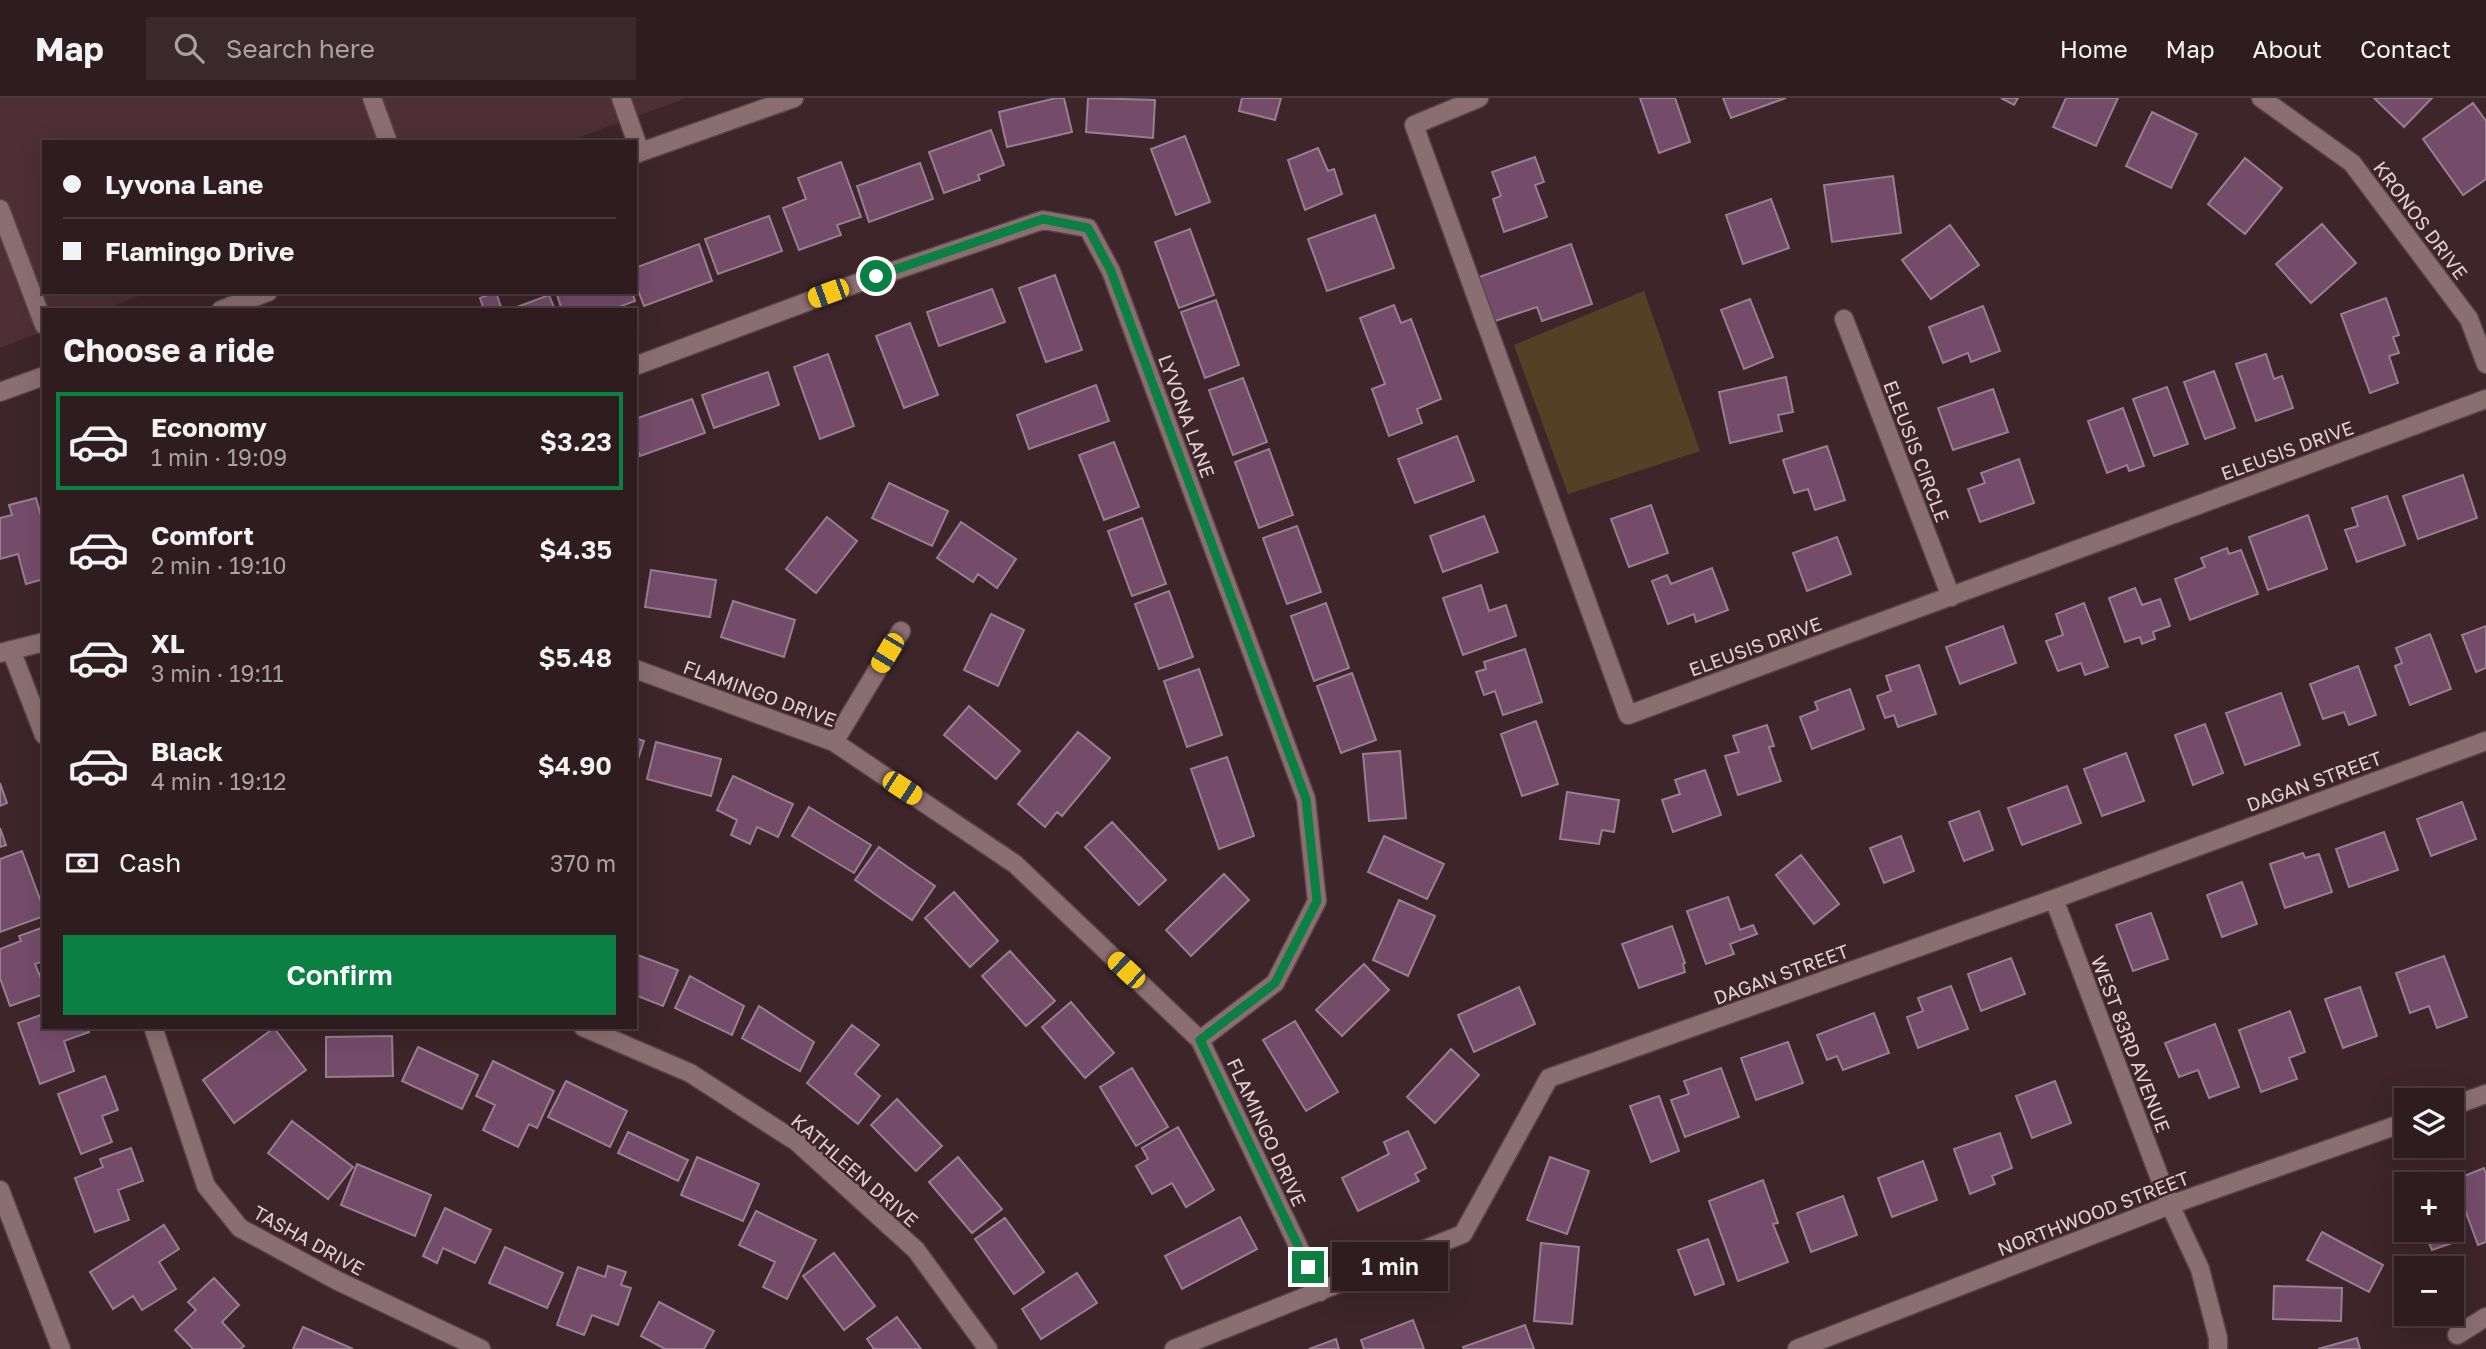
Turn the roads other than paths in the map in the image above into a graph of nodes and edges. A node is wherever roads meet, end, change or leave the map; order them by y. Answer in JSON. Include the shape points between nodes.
{"nodes":[{"id":1,"x":372,"y":98,"type":"edge"},
{"id":2,"x":621,"y":98,"type":"edge"},
{"id":3,"x":794,"y":98,"type":"edge"},
{"id":4,"x":1479,"y":98,"type":"edge"},
{"id":5,"x":2261,"y":98,"type":"edge"},
{"id":6,"x":387,"y":140,"type":"edge"},
{"id":7,"x":634,"y":140,"type":"edge"},
{"id":8,"x":638,"y":153,"type":"edge"},
{"id":9,"x":0,"y":209,"type":"edge"},
{"id":10,"x":263,"y":294,"type":"edge"},
{"id":11,"x":226,"y":308,"type":"edge"},
{"id":12,"x":1844,"y":319,"type":"dead end"},
{"id":13,"x":42,"y":320,"type":"edge"},
{"id":14,"x":2486,"y":364,"type":"edge"},
{"id":15,"x":637,"y":365,"type":"edge"},
{"id":16,"x":42,"y":377,"type":"edge"},
{"id":17,"x":0,"y":392,"type":"edge"},
{"id":18,"x":2486,"y":399,"type":"edge"},
{"id":19,"x":1951,"y":597,"type":"junction"},
{"id":20,"x":901,"y":631,"type":"dead end"},
{"id":21,"x":42,"y":643,"type":"edge"},
{"id":22,"x":6,"y":652,"type":"edge"},
{"id":23,"x":637,"y":670,"type":"edge"},
{"id":24,"x":42,"y":731,"type":"edge"},
{"id":25,"x":2486,"y":741,"type":"edge"},
{"id":26,"x":834,"y":742,"type":"junction"},
{"id":27,"x":2054,"y":899,"type":"junction"},
{"id":28,"x":154,"y":1029,"type":"edge"},
{"id":29,"x":588,"y":1029,"type":"edge"},
{"id":30,"x":1200,"y":1040,"type":"junction"},
{"id":31,"x":2486,"y":1094,"type":"edge"},
{"id":32,"x":2464,"y":1102,"type":"edge"},
{"id":33,"x":2394,"y":1126,"type":"edge"},
{"id":34,"x":0,"y":1190,"type":"edge"},
{"id":35,"x":2170,"y":1205,"type":"junction"},
{"id":36,"x":1320,"y":1292,"type":"junction"},
{"id":37,"x":2486,"y":1317,"type":"edge"},
{"id":38,"x":2456,"y":1335,"type":"dead end"},
{"id":39,"x":61,"y":1349,"type":"edge"},
{"id":40,"x":481,"y":1349,"type":"edge"},
{"id":41,"x":988,"y":1349,"type":"edge"},
{"id":42,"x":1174,"y":1349,"type":"edge"},
{"id":43,"x":1797,"y":1349,"type":"edge"},
{"id":44,"x":2218,"y":1349,"type":"edge"}],
"edges":[{"from":1,"to":6,"type":"street"},
{"from":2,"to":7,"type":"street"},
{"from":3,"to":8,"type":"street"},
{"from":4,"to":19,"type":"street","name":"ELEUSIS DRIVE","via":[[1414,125],[1628,715]]},
{"from":5,"to":14,"type":"street","name":"KRONOS DRIVE","via":[[2352,163],[2469,319]]},
{"from":9,"to":13,"type":"street"},
{"from":10,"to":11,"type":"street"},
{"from":12,"to":19,"type":"street","name":"ELEUSIS CIRCLE"},
{"from":15,"to":30,"type":"street","name":"LYVONA LANE","via":[[1043,219],[1088,228],[1111,271],[1306,799],[1317,901],[1275,983]]},
{"from":16,"to":17,"type":"street"},
{"from":18,"to":19,"type":"street","name":"ELEUSIS DRIVE"},
{"from":20,"to":26,"type":"street"},
{"from":21,"to":22,"type":"street"},
{"from":22,"to":24,"type":"street"},
{"from":23,"to":26,"type":"street","name":"FLAMINGO DRIVE"},
{"from":25,"to":27,"type":"street","name":"DAGAN STREET"},
{"from":26,"to":30,"type":"street","name":"FLAMINGO DRIVE","via":[[1015,864]]},
{"from":27,"to":35,"type":"street","name":"WEST 83RD AVENUE"},
{"from":27,"to":36,"type":"street","name":"DAGAN STREET","via":[[1549,1078],[1464,1234]]},
{"from":28,"to":40,"type":"street","name":"TASHA DRIVE","via":[[206,1186],[240,1228]]},
{"from":29,"to":41,"type":"street","name":"KATHLEEN DRIVE","via":[[690,1073],[797,1142],[916,1250]]},
{"from":30,"to":36,"type":"street","name":"FLAMINGO DRIVE"},
{"from":31,"to":32,"type":"street"},
{"from":33,"to":35,"type":"street","name":"NORTHWOOD STREET"},
{"from":34,"to":39,"type":"street"},
{"from":35,"to":43,"type":"street","name":"NORTHWOOD STREET"},
{"from":35,"to":44,"type":"street","name":"WEST 83RD AVENUE","via":[[2200,1269]]},
{"from":36,"to":42,"type":"street","name":"DAGAN STREET"},
{"from":37,"to":38,"type":"street"}]}
